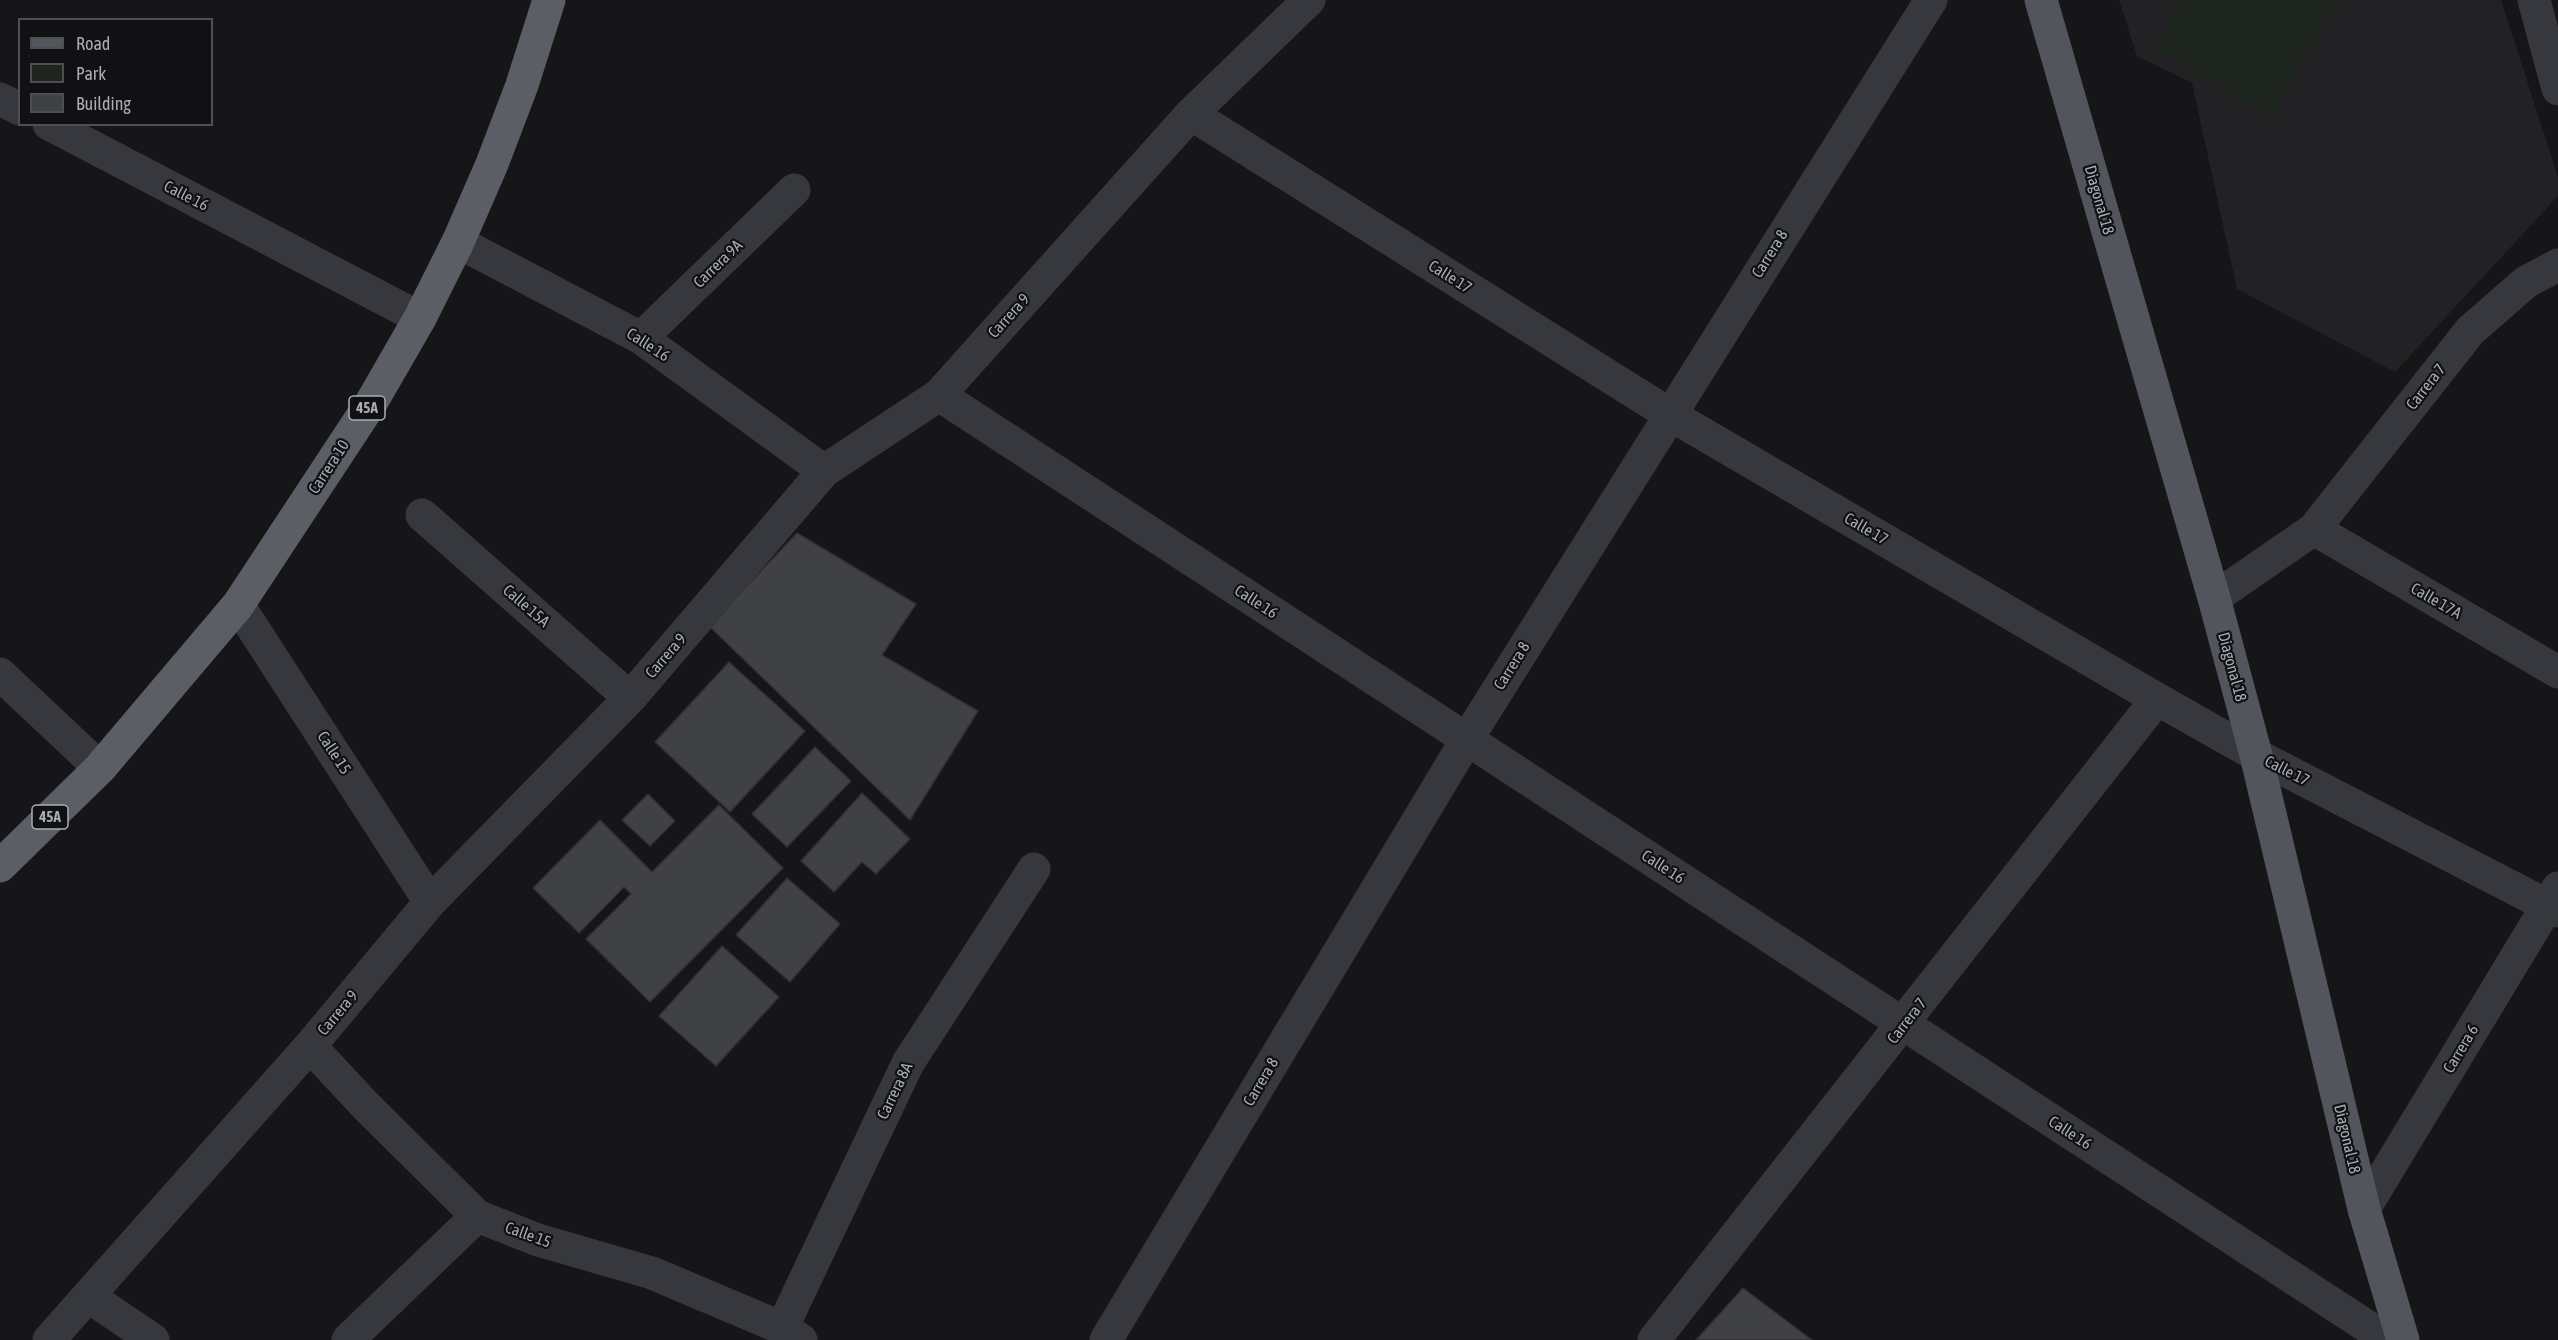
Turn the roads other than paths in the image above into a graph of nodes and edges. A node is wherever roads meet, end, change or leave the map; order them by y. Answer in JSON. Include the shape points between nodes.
{"nodes":[{"id":1,"x":549,"y":0,"type":"edge"},
{"id":2,"x":1309,"y":0,"type":"edge"},
{"id":3,"x":1931,"y":0,"type":"edge"},
{"id":4,"x":2041,"y":0,"type":"edge"},
{"id":5,"x":2543,"y":3,"type":"edge"},
{"id":6,"x":2558,"y":89,"type":"edge"},
{"id":7,"x":0,"y":99,"type":"edge"},
{"id":8,"x":18,"y":108,"type":"edge"},
{"id":9,"x":1191,"y":114,"type":"junction"},
{"id":10,"x":52,"y":126,"type":"edge"},
{"id":11,"x":794,"y":190,"type":"dead end"},
{"id":12,"x":458,"y":242,"type":"junction"},
{"id":13,"x":2558,"y":265,"type":"edge"},
{"id":14,"x":420,"y":318,"type":"junction"},
{"id":15,"x":641,"y":338,"type":"junction"},
{"id":16,"x":939,"y":395,"type":"junction"},
{"id":17,"x":1669,"y":414,"type":"junction"},
{"id":18,"x":824,"y":471,"type":"junction"},
{"id":19,"x":422,"y":515,"type":"dead end"},
{"id":20,"x":2314,"y":530,"type":"junction"},
{"id":21,"x":2214,"y":598,"type":"junction"},
{"id":22,"x":238,"y":604,"type":"junction"},
{"id":23,"x":2558,"y":672,"type":"edge"},
{"id":24,"x":0,"y":674,"type":"edge"},
{"id":25,"x":630,"y":698,"type":"junction"},
{"id":26,"x":2157,"y":699,"type":"junction"},
{"id":27,"x":1467,"y":739,"type":"junction"},
{"id":28,"x":2256,"y":755,"type":"junction"},
{"id":29,"x":100,"y":768,"type":"junction"},
{"id":30,"x":0,"y":866,"type":"edge"},
{"id":31,"x":1034,"y":869,"type":"dead end"},
{"id":32,"x":430,"y":902,"type":"junction"},
{"id":33,"x":2554,"y":902,"type":"edge"},
{"id":34,"x":1904,"y":1024,"type":"junction"},
{"id":35,"x":310,"y":1046,"type":"junction"},
{"id":36,"x":2364,"y":1209,"type":"junction"},
{"id":37,"x":477,"y":1216,"type":"junction"},
{"id":38,"x":88,"y":1296,"type":"junction"},
{"id":39,"x":791,"y":1334,"type":"edge"},
{"id":40,"x":49,"y":1340,"type":"edge"},
{"id":41,"x":153,"y":1340,"type":"edge"},
{"id":42,"x":348,"y":1340,"type":"edge"},
{"id":43,"x":1106,"y":1340,"type":"edge"},
{"id":44,"x":1654,"y":1340,"type":"edge"},
{"id":45,"x":2388,"y":1340,"type":"edge"},
{"id":46,"x":2403,"y":1340,"type":"edge"}],
"edges":[{"from":1,"to":12,"type":"highway","name":"Carrera 10","number":"45A","via":[[510,115]]},
{"from":2,"to":9,"type":"street","name":"Carrera 9"},
{"from":3,"to":17,"type":"street","name":"Carrera 8"},
{"from":4,"to":21,"type":"main road","name":"Diagonal 18"},
{"from":5,"to":6,"type":"street"},
{"from":7,"to":8,"type":"street"},
{"from":9,"to":16,"type":"street","name":"Carrera 9"},
{"from":9,"to":17,"type":"street","name":"Calle 17"},
{"from":10,"to":14,"type":"street","name":"Calle 16"},
{"from":11,"to":15,"type":"street","name":"Carrera 9A"},
{"from":12,"to":14,"type":"highway","name":"Carrera 10","number":"45A"},
{"from":12,"to":15,"type":"street","name":"Calle 16"},
{"from":13,"to":20,"type":"street","name":"Carrera 7","via":[[2526,282],[2470,331]]},
{"from":14,"to":22,"type":"highway","name":"Carrera 10","number":"45A","via":[[371,403]]},
{"from":15,"to":18,"type":"street","name":"Calle 16"},
{"from":16,"to":18,"type":"street","name":"Carrera 9"},
{"from":16,"to":27,"type":"street","name":"Calle 16"},
{"from":17,"to":26,"type":"street","name":"Calle 17"},
{"from":17,"to":27,"type":"street","name":"Carrera 8"},
{"from":18,"to":25,"type":"street","name":"Carrera 9"},
{"from":19,"to":25,"type":"street","name":"Calle 15A"},
{"from":20,"to":21,"type":"street","name":"Carrera 7"},
{"from":20,"to":23,"type":"street","name":"Calle 17A"},
{"from":21,"to":28,"type":"main road","name":"Diagonal 18"},
{"from":22,"to":29,"type":"highway","name":"Carrera 10","number":"45A"},
{"from":22,"to":32,"type":"street","name":"Calle 15"},
{"from":24,"to":29,"type":"street"},
{"from":25,"to":32,"type":"street","name":"Carrera 9"},
{"from":26,"to":28,"type":"street","name":"Calle 17"},
{"from":26,"to":34,"type":"street","name":"Carrera 7"},
{"from":27,"to":34,"type":"street","name":"Calle 16"},
{"from":27,"to":43,"type":"street","name":"Carrera 8"},
{"from":28,"to":33,"type":"street","name":"Calle 17"},
{"from":28,"to":36,"type":"main road","name":"Diagonal 18"},
{"from":29,"to":30,"type":"highway","name":"Carrera 10","number":"45A"},
{"from":31,"to":39,"type":"street","name":"Carrera 8A","via":[[908,1063]]},
{"from":32,"to":35,"type":"street","name":"Carrera 9"},
{"from":33,"to":36,"type":"street","name":"Carrera 6"},
{"from":34,"to":44,"type":"street","name":"Carrera 7"},
{"from":34,"to":45,"type":"street","name":"Calle 16"},
{"from":35,"to":37,"type":"street","name":"Calle 15"},
{"from":35,"to":38,"type":"street","name":"Carrera 9"},
{"from":36,"to":46,"type":"main road","name":"Diagonal 18"},
{"from":37,"to":39,"type":"street","name":"Calle 15","via":[[538,1240],[652,1273]]},
{"from":37,"to":42,"type":"street"},
{"from":38,"to":40,"type":"street","name":"Carrera 9"},
{"from":38,"to":41,"type":"street"}]}
